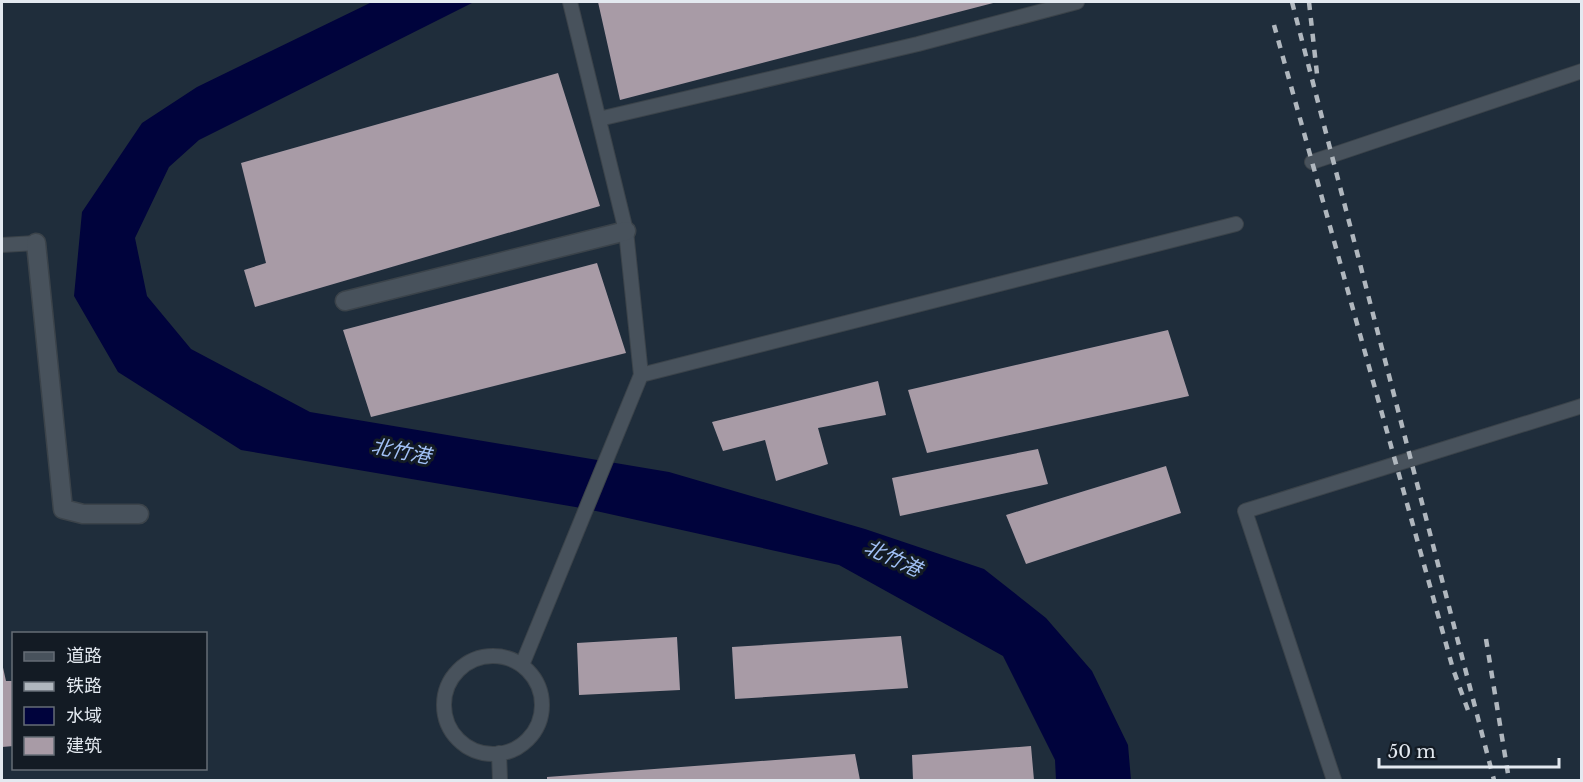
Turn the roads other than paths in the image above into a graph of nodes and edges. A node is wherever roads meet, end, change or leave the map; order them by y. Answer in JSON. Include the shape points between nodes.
{"nodes":[{"id":1,"x":570,"y":2,"type":"edge"},
{"id":2,"x":1077,"y":2,"type":"edge"},
{"id":3,"x":1581,"y":71,"type":"edge"},
{"id":4,"x":599,"y":119,"type":"junction"},
{"id":5,"x":1312,"y":162,"type":"dead end"},
{"id":6,"x":1236,"y":224,"type":"dead end"},
{"id":7,"x":626,"y":231,"type":"junction"},
{"id":8,"x":36,"y":243,"type":"joint"},
{"id":9,"x":2,"y":245,"type":"edge"},
{"id":10,"x":345,"y":301,"type":"dead end"},
{"id":11,"x":641,"y":375,"type":"junction"},
{"id":12,"x":1581,"y":406,"type":"edge"},
{"id":13,"x":139,"y":514,"type":"dead end"},
{"id":14,"x":522,"y":665,"type":"junction"},
{"id":15,"x":499,"y":753,"type":"junction"},
{"id":16,"x":500,"y":780,"type":"edge"},
{"id":17,"x":1334,"y":780,"type":"edge"}],
"edges":[{"from":1,"to":4,"type":"lane"},
{"from":2,"to":4,"type":"lane"},
{"from":3,"to":5,"type":"lane"},
{"from":4,"to":7,"type":"lane"},
{"from":6,"to":11,"type":"lane"},
{"from":7,"to":10,"type":"street"},
{"from":7,"to":11,"type":"lane"},
{"from":8,"to":9,"type":"lane"},
{"from":8,"to":13,"type":"street","via":[[63,509],[83,514]]},
{"from":11,"to":14,"type":"lane"},
{"from":12,"to":17,"type":"lane","via":[[1245,511]]},
{"from":14,"to":15,"type":"lane","via":[[534,677],[542,709],[528,738]]},
{"from":14,"to":15,"type":"lane","via":[[492,655],[476,658],[457,672],[445,692],[445,716],[455,737],[483,753]]},
{"from":15,"to":16,"type":"lane"}]}
